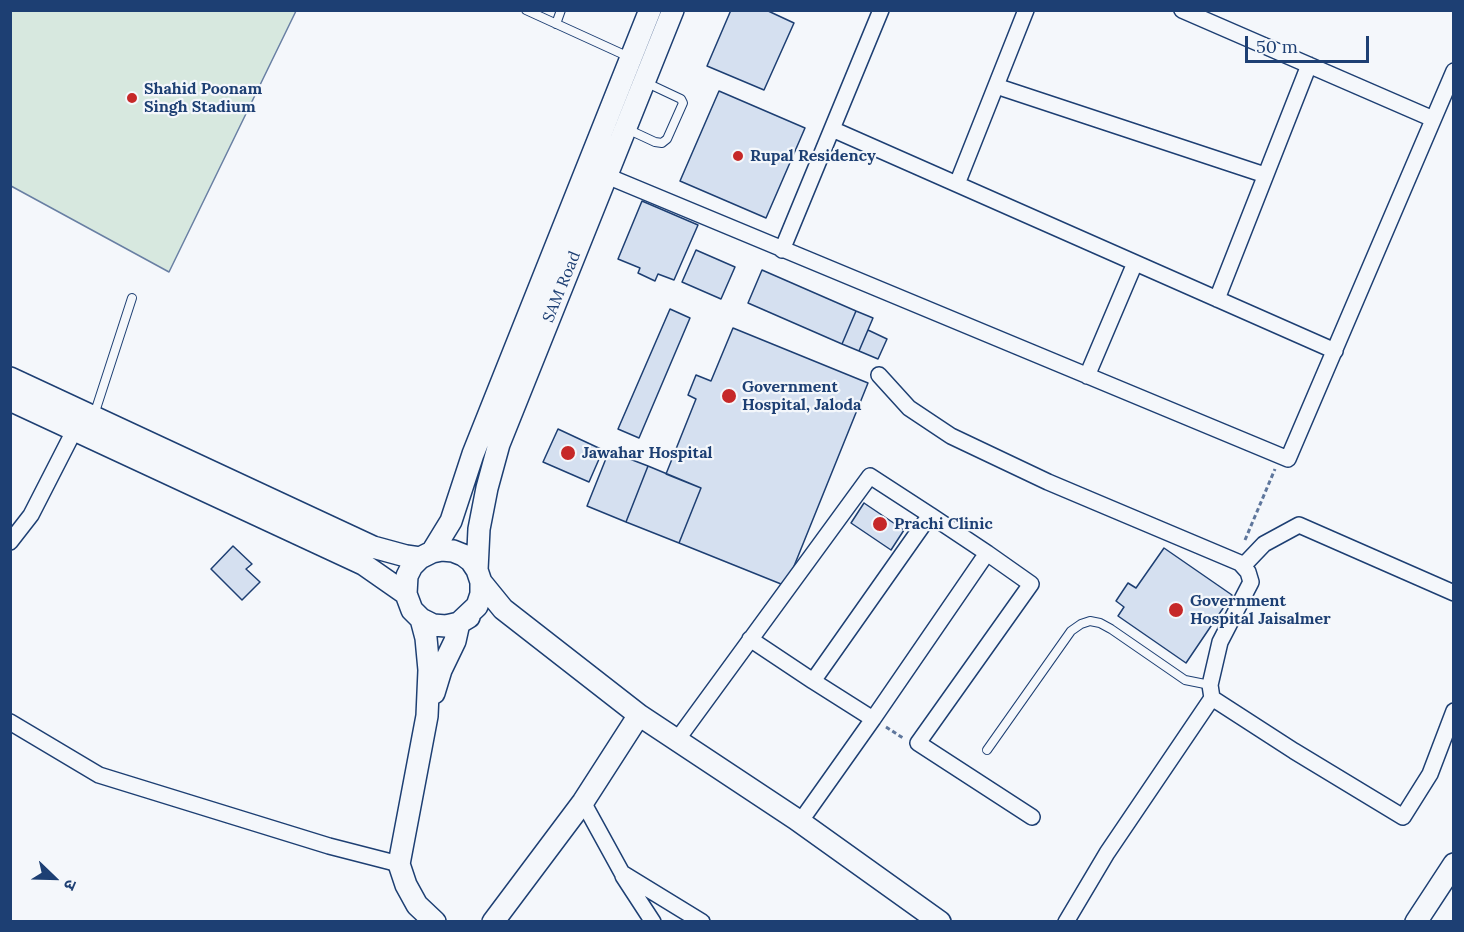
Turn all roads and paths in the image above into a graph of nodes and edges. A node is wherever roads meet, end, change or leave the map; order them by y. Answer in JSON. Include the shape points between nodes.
{"nodes":[{"id":1,"x":526,"y":10,"type":"edge"},
{"id":2,"x":561,"y":10,"type":"edge"},
{"id":3,"x":650,"y":10,"type":"edge"},
{"id":4,"x":673,"y":10,"type":"edge"},
{"id":5,"x":881,"y":10,"type":"edge"},
{"id":6,"x":1026,"y":10,"type":"edge"},
{"id":7,"x":1182,"y":10,"type":"edge"},
{"id":8,"x":556,"y":24,"type":"junction"},
{"id":9,"x":631,"y":58,"type":"junction"},
{"id":10,"x":1309,"y":65,"type":"junction"},
{"id":11,"x":1454,"y":71,"type":"edge"},
{"id":12,"x":644,"y":82,"type":"junction"},
{"id":13,"x":996,"y":86,"type":"junction"},
{"id":14,"x":1433,"y":119,"type":"junction"},
{"id":15,"x":626,"y":128,"type":"junction"},
{"id":16,"x":832,"y":129,"type":"junction"},
{"id":17,"x":1265,"y":175,"type":"junction"},
{"id":18,"x":607,"y":176,"type":"junction"},
{"id":19,"x":957,"y":184,"type":"junction"},
{"id":20,"x":782,"y":250,"type":"junction"},
{"id":21,"x":1135,"y":263,"type":"junction"},
{"id":22,"x":132,"y":297,"type":"dead end"},
{"id":23,"x":1216,"y":299,"type":"junction"},
{"id":24,"x":1335,"y":351,"type":"junction"},
{"id":25,"x":879,"y":375,"type":"dead end"},
{"id":26,"x":1086,"y":376,"type":"junction"},
{"id":27,"x":10,"y":378,"type":"edge"},
{"id":28,"x":10,"y":400,"type":"edge"},
{"id":29,"x":93,"y":417,"type":"junction"},
{"id":30,"x":75,"y":429,"type":"junction"},
{"id":31,"x":1280,"y":456,"type":"junction"},
{"id":32,"x":930,"y":515,"type":"junction"},
{"id":33,"x":10,"y":542,"type":"edge"},
{"id":34,"x":987,"y":553,"type":"junction"},
{"id":35,"x":426,"y":555,"type":"junction"},
{"id":36,"x":1239,"y":564,"type":"junction"},
{"id":37,"x":479,"y":576,"type":"junction"},
{"id":38,"x":1454,"y":593,"type":"edge"},
{"id":39,"x":406,"y":594,"type":"junction"},
{"id":40,"x":503,"y":609,"type":"junction"},
{"id":41,"x":421,"y":619,"type":"junction"},
{"id":42,"x":459,"y":623,"type":"junction"},
{"id":43,"x":750,"y":639,"type":"junction"},
{"id":44,"x":813,"y":681,"type":"junction"},
{"id":45,"x":1211,"y":692,"type":"junction"},
{"id":46,"x":1454,"y":711,"type":"edge"},
{"id":47,"x":639,"y":715,"type":"junction"},
{"id":48,"x":427,"y":716,"type":"junction"},
{"id":49,"x":873,"y":719,"type":"junction"},
{"id":50,"x":10,"y":722,"type":"edge"},
{"id":51,"x":677,"y":740,"type":"junction"},
{"id":52,"x":918,"y":743,"type":"junction"},
{"id":53,"x":987,"y":750,"type":"dead end"},
{"id":54,"x":583,"y":802,"type":"junction"},
{"id":55,"x":1032,"y":817,"type":"dead end"},
{"id":56,"x":800,"y":822,"type":"junction"},
{"id":57,"x":399,"y":864,"type":"junction"},
{"id":58,"x":1454,"y":864,"type":"edge"},
{"id":59,"x":622,"y":873,"type":"junction"},
{"id":60,"x":435,"y":921,"type":"edge"},
{"id":61,"x":493,"y":921,"type":"edge"},
{"id":62,"x":653,"y":921,"type":"edge"},
{"id":63,"x":702,"y":921,"type":"edge"},
{"id":64,"x":938,"y":921,"type":"edge"},
{"id":65,"x":1066,"y":921,"type":"edge"},
{"id":66,"x":1416,"y":921,"type":"edge"}],
"edges":[{"from":1,"to":8,"type":"lane"},
{"from":2,"to":8,"type":"lane"},
{"from":3,"to":9,"type":"main road"},
{"from":4,"to":12,"type":"main road","name":"SAM Road"},
{"from":5,"to":16,"type":"street"},
{"from":6,"to":13,"type":"street"},
{"from":7,"to":10,"type":"street"},
{"from":8,"to":9,"type":"lane"},
{"from":9,"to":35,"type":"main road","via":[[473,454],[451,521]]},
{"from":10,"to":14,"type":"street"},
{"from":10,"to":17,"type":"street"},
{"from":11,"to":14,"type":"street"},
{"from":12,"to":15,"type":"main road","name":"SAM Road"},
{"from":12,"to":15,"type":"lane","via":[[683,103],[662,143]]},
{"from":13,"to":17,"type":"street"},
{"from":13,"to":19,"type":"street"},
{"from":14,"to":24,"type":"street"},
{"from":15,"to":18,"type":"main road","name":"SAM Road"},
{"from":16,"to":19,"type":"street"},
{"from":16,"to":20,"type":"street"},
{"from":17,"to":23,"type":"street"},
{"from":18,"to":20,"type":"street"},
{"from":18,"to":37,"type":"main road","name":"SAM Road","via":[[499,444],[479,530]]},
{"from":19,"to":21,"type":"street"},
{"from":20,"to":26,"type":"street"},
{"from":21,"to":23,"type":"street"},
{"from":21,"to":26,"type":"street"},
{"from":22,"to":29,"type":"lane"},
{"from":23,"to":24,"type":"street"},
{"from":24,"to":31,"type":"street","via":[[1288,459]]},
{"from":25,"to":36,"type":"street","via":[[909,408],[951,436]]},
{"from":26,"to":31,"type":"street"},
{"from":27,"to":29,"type":"main road"},
{"from":28,"to":30,"type":"main road"},
{"from":29,"to":35,"type":"main road","via":[[373,547],[406,556]]},
{"from":30,"to":33,"type":"street","via":[[31,515]]},
{"from":30,"to":39,"type":"main road","via":[[363,564]]},
{"from":31,"to":36,"type":"path"},
{"from":32,"to":34,"type":"street"},
{"from":32,"to":43,"type":"street","via":[[870,476]]},
{"from":32,"to":44,"type":"street"},
{"from":34,"to":49,"type":"street"},
{"from":34,"to":52,"type":"street","via":[[1031,584]]},
{"from":35,"to":37,"type":"main road","via":[[453,550],[471,561]]},
{"from":35,"to":39,"type":"main road","via":[[412,566]]},
{"from":36,"to":38,"type":"street","via":[[1264,544],[1299,525]]},
{"from":36,"to":45,"type":"street","via":[[1248,572],[1251,582],[1220,642]]},
{"from":37,"to":40,"type":"main road"},
{"from":37,"to":42,"type":"main road","via":[[481,594],[477,606]]},
{"from":39,"to":41,"type":"main road","via":[[412,610]]},
{"from":40,"to":42,"type":"main road","via":[[482,609]]},
{"from":40,"to":47,"type":"main road"},
{"from":41,"to":42,"type":"main road","via":[[433,625]]},
{"from":41,"to":48,"type":"main road","via":[[429,670]]},
{"from":42,"to":48,"type":"main road","via":[[456,641],[441,670]]},
{"from":43,"to":44,"type":"street"},
{"from":43,"to":51,"type":"street"},
{"from":44,"to":49,"type":"street"},
{"from":45,"to":46,"type":"street","via":[[1304,757],[1403,817],[1430,774]]},
{"from":45,"to":53,"type":"lane","via":[[1185,680],[1111,629],[1090,621],[1071,631]]},
{"from":45,"to":65,"type":"street"},
{"from":47,"to":51,"type":"main road"},
{"from":47,"to":54,"type":"main road"},
{"from":48,"to":57,"type":"main road"},
{"from":49,"to":52,"type":"path","via":[[911,743]]},
{"from":49,"to":56,"type":"street"},
{"from":50,"to":57,"type":"street","via":[[99,775]]},
{"from":51,"to":56,"type":"main road"},
{"from":52,"to":55,"type":"street"},
{"from":54,"to":59,"type":"street"},
{"from":54,"to":61,"type":"main road"},
{"from":56,"to":64,"type":"main road"},
{"from":57,"to":60,"type":"main road","via":[[417,905]]},
{"from":58,"to":66,"type":"main road"},
{"from":59,"to":62,"type":"street"},
{"from":59,"to":63,"type":"street"}]}
